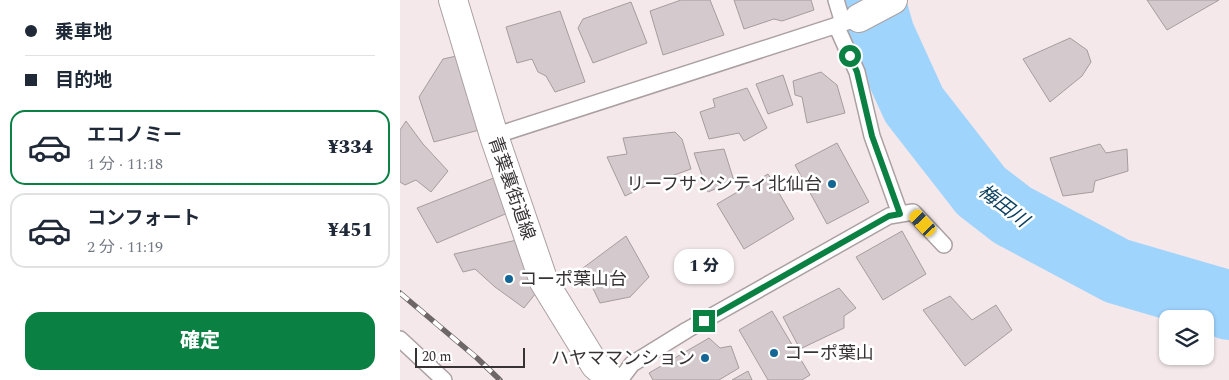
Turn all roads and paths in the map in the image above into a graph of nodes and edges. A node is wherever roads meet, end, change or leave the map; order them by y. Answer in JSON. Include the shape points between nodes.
{"nodes":[{"id":1,"x":453,"y":0,"type":"edge"},
{"id":2,"x":836,"y":0,"type":"edge"},
{"id":3,"x":894,"y":0,"type":"edge"},
{"id":4,"x":846,"y":22,"type":"junction"},
{"id":5,"x":494,"y":136,"type":"junction"},
{"id":6,"x":900,"y":214,"type":"junction"},
{"id":7,"x":944,"y":245,"type":"dead end"},
{"id":8,"x":400,"y":339,"type":"edge"},
{"id":9,"x":600,"y":375,"type":"edge"},
{"id":10,"x":444,"y":380,"type":"edge"},
{"id":11,"x":620,"y":380,"type":"edge"}],
"edges":[{"from":1,"to":5,"type":"street","name":"青葉裏街道線"},
{"from":2,"to":4,"type":"lane"},
{"from":3,"to":4,"type":"street"},
{"from":4,"to":5,"type":"lane"},
{"from":4,"to":6,"type":"lane","via":[[872,136]]},
{"from":5,"to":9,"type":"street","name":"青葉裏街道線","via":[[544,282]]},
{"from":6,"to":7,"type":"lane","via":[[913,212]]},
{"from":6,"to":11,"type":"lane","via":[[889,216],[687,330],[632,364]]},
{"from":8,"to":10,"type":"lane"}]}
